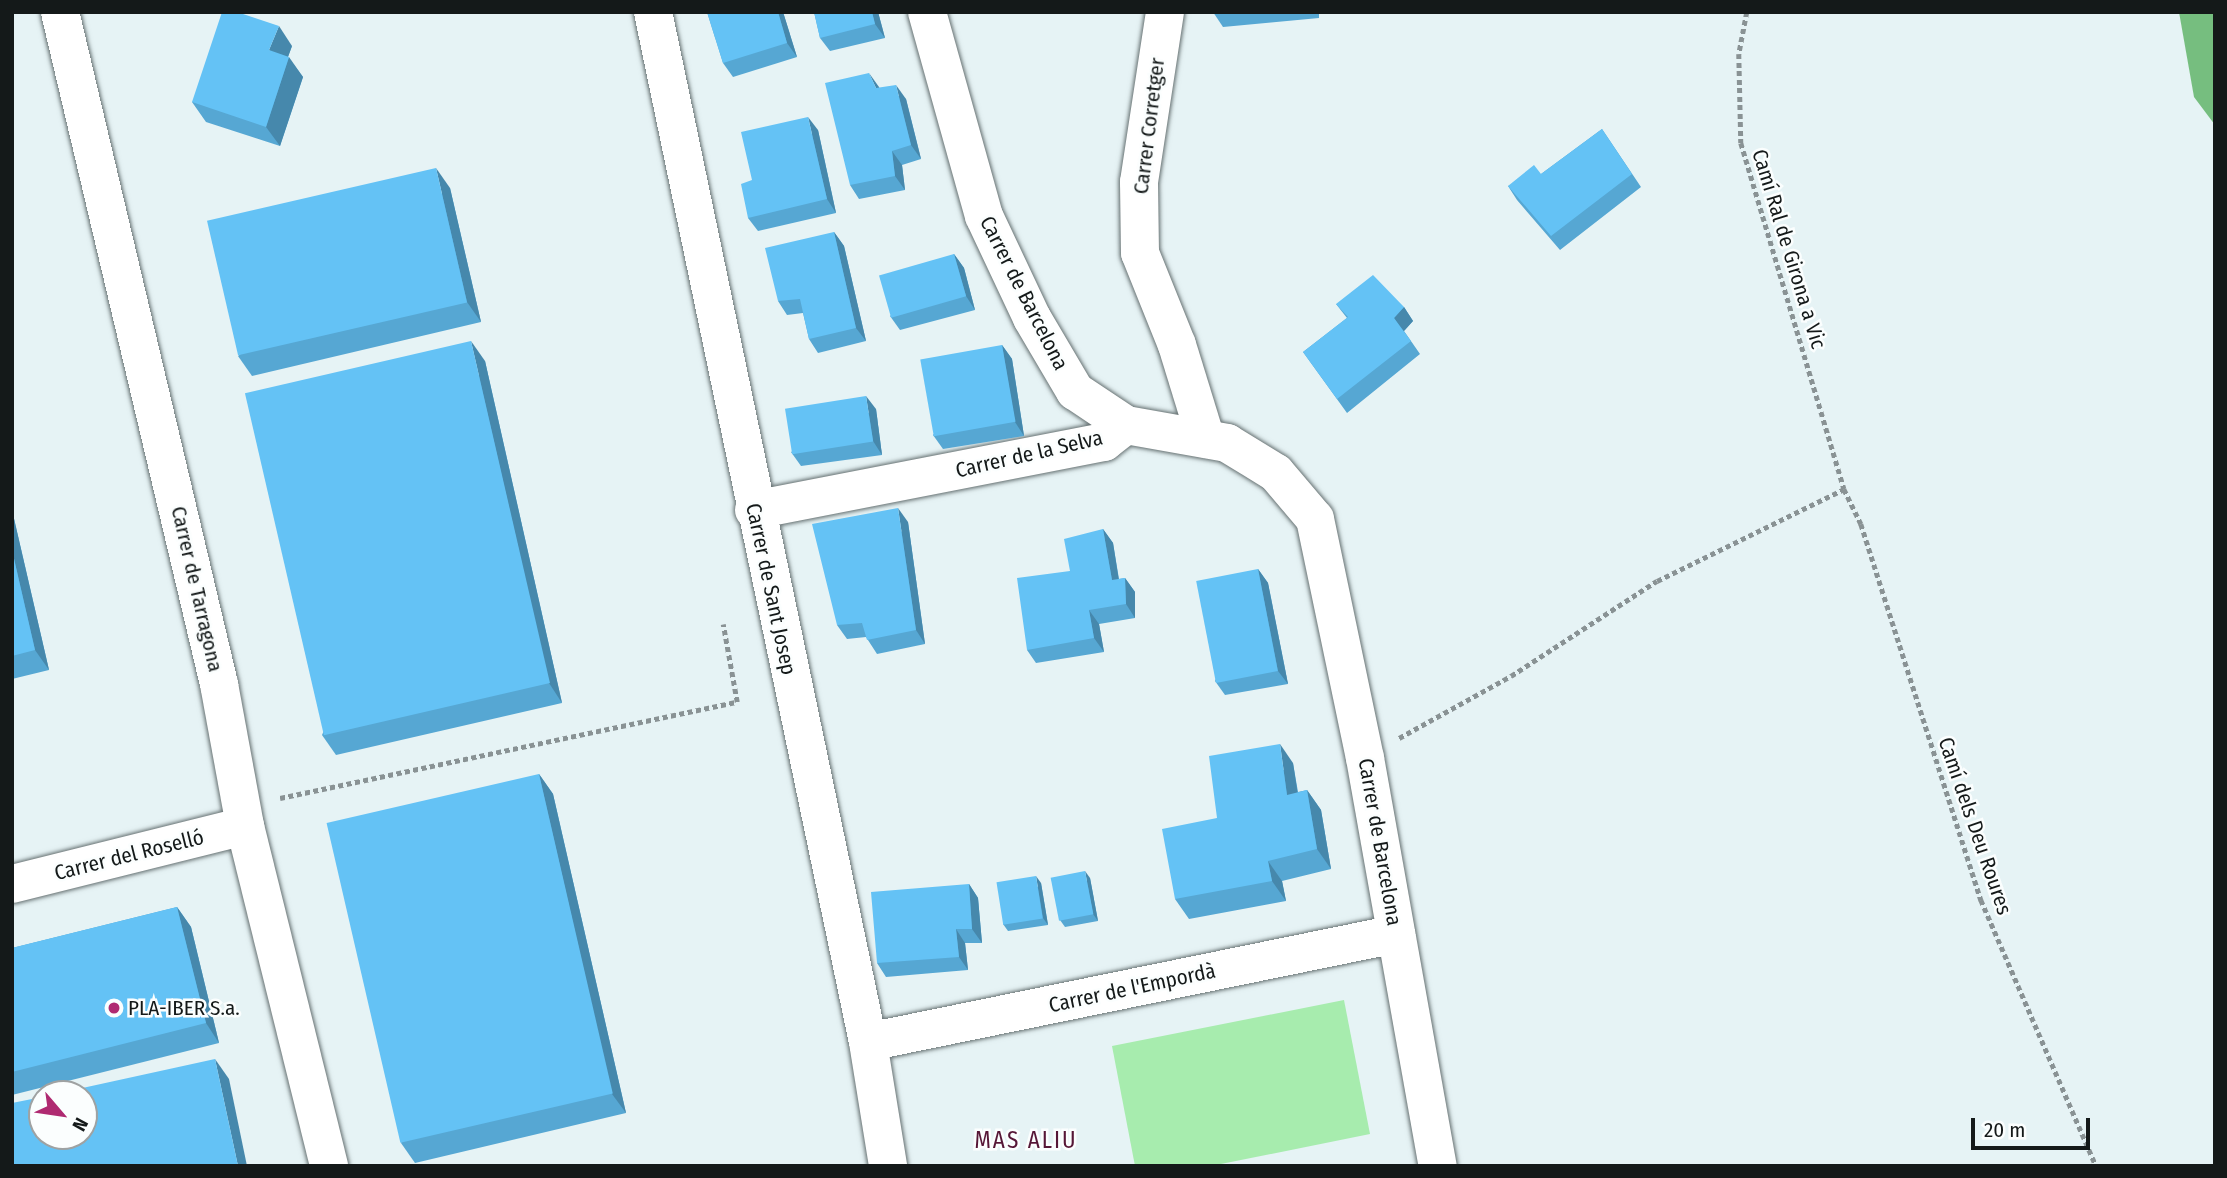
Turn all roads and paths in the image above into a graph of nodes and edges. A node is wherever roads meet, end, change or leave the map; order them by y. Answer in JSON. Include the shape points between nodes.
{"nodes":[{"id":1,"x":60,"y":12,"type":"edge"},
{"id":2,"x":653,"y":12,"type":"edge"},
{"id":3,"x":927,"y":12,"type":"edge"},
{"id":4,"x":1165,"y":12,"type":"edge"},
{"id":5,"x":1747,"y":12,"type":"edge"},
{"id":6,"x":1126,"y":425,"type":"junction"},
{"id":7,"x":1206,"y":439,"type":"junction"},
{"id":8,"x":1844,"y":489,"type":"junction"},
{"id":9,"x":754,"y":510,"type":"junction"},
{"id":10,"x":1315,"y":519,"type":"joint"},
{"id":11,"x":723,"y":624,"type":"dead end"},
{"id":12,"x":1365,"y":758,"type":"junction"},
{"id":13,"x":243,"y":816,"type":"junction"},
{"id":14,"x":12,"y":884,"type":"edge"},
{"id":15,"x":1396,"y":934,"type":"junction"},
{"id":16,"x":868,"y":1042,"type":"junction"},
{"id":17,"x":329,"y":1166,"type":"edge"},
{"id":18,"x":888,"y":1166,"type":"edge"},
{"id":19,"x":1438,"y":1166,"type":"edge"},
{"id":20,"x":2096,"y":1166,"type":"edge"}],
"edges":[{"from":1,"to":13,"type":"street","name":"Carrer de Tarragona","via":[[219,684]]},
{"from":2,"to":9,"type":"street","name":"Carrer de Sant Josep"},
{"from":3,"to":6,"type":"street","name":"Carrer de Barcelona","via":[[984,216],[1027,307],[1075,391]]},
{"from":4,"to":7,"type":"street","name":"Carrer Corretger","via":[[1139,182],[1140,253],[1177,345]]},
{"from":5,"to":8,"type":"path","name":"Camí Ral de Girona a Vic","via":[[1739,54],[1741,143]]},
{"from":6,"to":7,"type":"street","name":"Carrer de la Selva"},
{"from":6,"to":9,"type":"street","name":"Carrer de la Selva","via":[[1104,442]]},
{"from":7,"to":10,"type":"street","name":"Carrer de la Selva","via":[[1227,443],[1276,473]]},
{"from":8,"to":12,"type":"path","via":[[1657,581],[1511,676]]},
{"from":8,"to":20,"type":"path","name":"Camí dels Deu Roures","via":[[1861,524],[1980,900]]},
{"from":9,"to":16,"type":"street","name":"Carrer de Sant Josep"},
{"from":10,"to":12,"type":"street","name":"Carrer de Barcelona"},
{"from":11,"to":13,"type":"path","via":[[737,702]]},
{"from":12,"to":15,"type":"street","name":"Carrer de Barcelona"},
{"from":13,"to":14,"type":"street","name":"Carrer del Roselló"},
{"from":13,"to":17,"type":"street","name":"Carrer de Tarragona"},
{"from":15,"to":16,"type":"street","name":"Carrer de l'Empordà"},
{"from":15,"to":19,"type":"street","name":"Carrer de Barcelona"},
{"from":16,"to":18,"type":"street","name":"Carrer de Sant Josep"}]}
